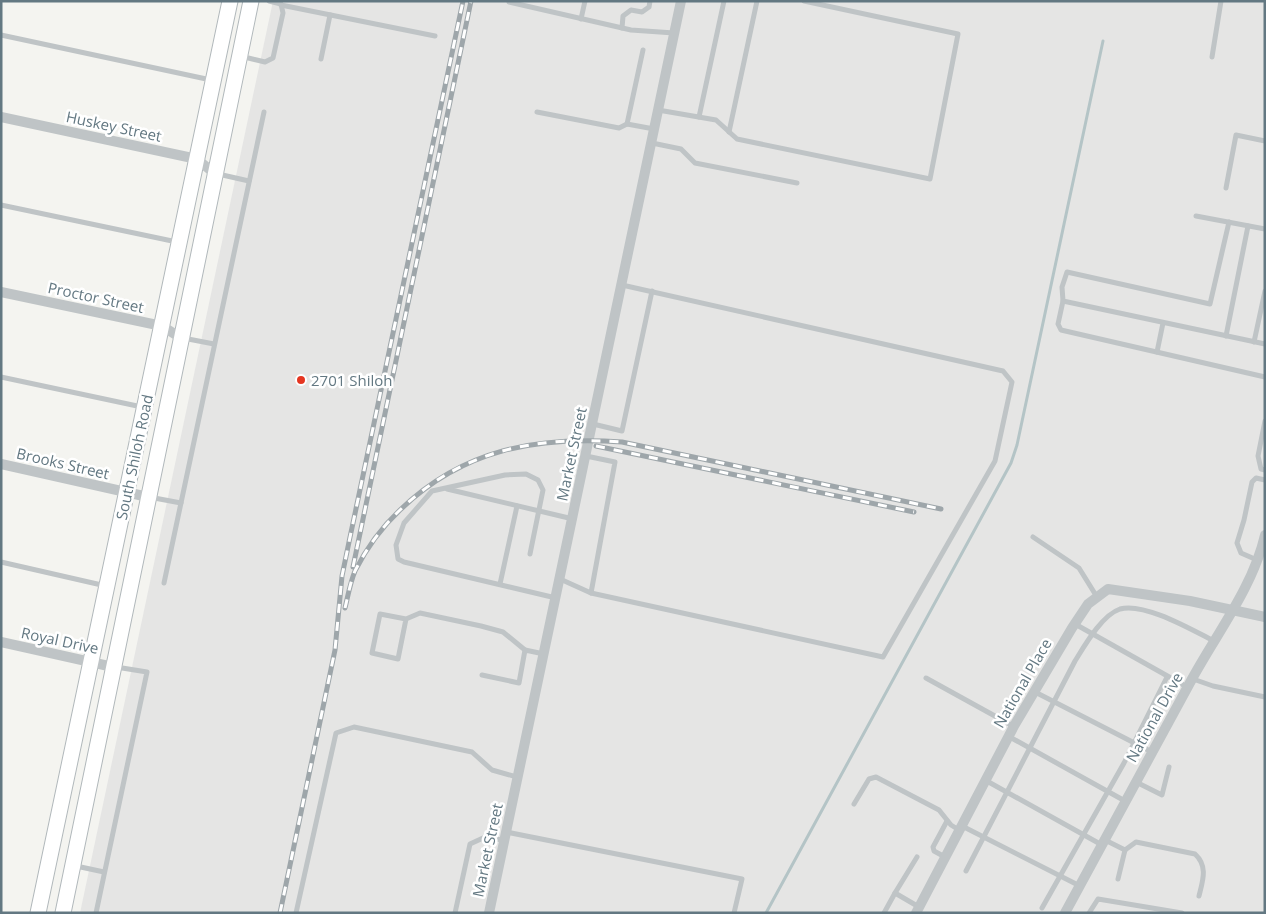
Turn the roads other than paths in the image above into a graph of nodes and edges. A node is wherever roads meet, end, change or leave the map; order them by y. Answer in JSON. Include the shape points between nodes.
{"nodes":[{"id":1,"x":230,"y":1,"type":"edge"},
{"id":2,"x":251,"y":1,"type":"edge"},
{"id":3,"x":269,"y":1,"type":"edge"},
{"id":4,"x":585,"y":1,"type":"edge"},
{"id":5,"x":650,"y":1,"type":"edge"},
{"id":6,"x":681,"y":1,"type":"edge"},
{"id":7,"x":724,"y":1,"type":"edge"},
{"id":8,"x":756,"y":1,"type":"edge"},
{"id":9,"x":804,"y":1,"type":"edge"},
{"id":10,"x":1221,"y":1,"type":"edge"},
{"id":11,"x":509,"y":2,"type":"edge"},
{"id":12,"x":281,"y":5,"type":"junction"},
{"id":13,"x":330,"y":15,"type":"junction"},
{"id":14,"x":581,"y":19,"type":"junction"},
{"id":15,"x":622,"y":28,"type":"junction"},
{"id":16,"x":675,"y":33,"type":"junction"},
{"id":17,"x":1,"y":35,"type":"edge"},
{"id":18,"x":436,"y":36,"type":"dead end"},
{"id":19,"x":643,"y":50,"type":"dead end"},
{"id":20,"x":240,"y":56,"type":"junction"},
{"id":21,"x":1212,"y":57,"type":"dead end"},
{"id":22,"x":321,"y":59,"type":"dead end"},
{"id":23,"x":214,"y":80,"type":"junction"},
{"id":24,"x":658,"y":110,"type":"junction"},
{"id":25,"x":264,"y":112,"type":"dead end"},
{"id":26,"x":537,"y":112,"type":"dead end"},
{"id":27,"x":1,"y":117,"type":"edge"},
{"id":28,"x":699,"y":117,"type":"junction"},
{"id":29,"x":627,"y":124,"type":"junction"},
{"id":30,"x":655,"y":129,"type":"junction"},
{"id":31,"x":729,"y":132,"type":"junction"},
{"id":32,"x":1265,"y":140,"type":"edge"},
{"id":33,"x":652,"y":143,"type":"junction"},
{"id":34,"x":197,"y":159,"type":"junction"},
{"id":35,"x":215,"y":174,"type":"junction"},
{"id":36,"x":249,"y":181,"type":"junction"},
{"id":37,"x":797,"y":183,"type":"dead end"},
{"id":38,"x":1226,"y":188,"type":"dead end"},
{"id":39,"x":1,"y":205,"type":"edge"},
{"id":40,"x":1196,"y":216,"type":"dead end"},
{"id":41,"x":1229,"y":222,"type":"junction"},
{"id":42,"x":1248,"y":226,"type":"junction"},
{"id":43,"x":1265,"y":229,"type":"edge"},
{"id":44,"x":179,"y":243,"type":"junction"},
{"id":45,"x":622,"y":285,"type":"junction"},
{"id":46,"x":652,"y":291,"type":"junction"},
{"id":47,"x":1265,"y":291,"type":"edge"},
{"id":48,"x":1,"y":292,"type":"edge"},
{"id":49,"x":1064,"y":302,"type":"junction"},
{"id":50,"x":1163,"y":323,"type":"junction"},
{"id":51,"x":162,"y":326,"type":"junction"},
{"id":52,"x":1226,"y":336,"type":"junction"},
{"id":53,"x":181,"y":338,"type":"junction"},
{"id":54,"x":1254,"y":342,"type":"junction"},
{"id":55,"x":214,"y":344,"type":"junction"},
{"id":56,"x":1265,"y":344,"type":"edge"},
{"id":57,"x":1157,"y":352,"type":"junction"},
{"id":58,"x":1,"y":377,"type":"edge"},
{"id":59,"x":1265,"y":377,"type":"edge"},
{"id":60,"x":144,"y":408,"type":"junction"},
{"id":61,"x":1265,"y":421,"type":"edge"},
{"id":62,"x":593,"y":424,"type":"junction"},
{"id":63,"x":586,"y":456,"type":"junction"},
{"id":64,"x":1,"y":464,"type":"edge"},
{"id":65,"x":1265,"y":470,"type":"edge"},
{"id":66,"x":1265,"y":480,"type":"edge"},
{"id":67,"x":445,"y":488,"type":"junction"},
{"id":68,"x":127,"y":492,"type":"junction"},
{"id":69,"x":148,"y":497,"type":"junction"},
{"id":70,"x":181,"y":503,"type":"junction"},
{"id":71,"x":517,"y":506,"type":"junction"},
{"id":72,"x":539,"y":511,"type":"junction"},
{"id":73,"x":573,"y":519,"type":"junction"},
{"id":74,"x":1265,"y":534,"type":"edge"},
{"id":75,"x":1033,"y":537,"type":"dead end"},
{"id":76,"x":530,"y":554,"type":"dead end"},
{"id":77,"x":1257,"y":560,"type":"junction"},
{"id":78,"x":1,"y":562,"type":"edge"},
{"id":79,"x":560,"y":579,"type":"junction"},
{"id":80,"x":164,"y":583,"type":"dead end"},
{"id":81,"x":500,"y":584,"type":"junction"},
{"id":82,"x":107,"y":586,"type":"junction"},
{"id":83,"x":591,"y":593,"type":"junction"},
{"id":84,"x":1097,"y":597,"type":"junction"},
{"id":85,"x":556,"y":598,"type":"junction"},
{"id":86,"x":1232,"y":610,"type":"junction"},
{"id":87,"x":1265,"y":617,"type":"edge"},
{"id":88,"x":406,"y":619,"type":"junction"},
{"id":89,"x":1074,"y":624,"type":"junction"},
{"id":90,"x":1092,"y":635,"type":"junction"},
{"id":91,"x":1214,"y":641,"type":"junction"},
{"id":92,"x":1,"y":642,"type":"edge"},
{"id":93,"x":525,"y":650,"type":"junction"},
{"id":94,"x":544,"y":654,"type":"junction"},
{"id":95,"x":90,"y":663,"type":"junction"},
{"id":96,"x":113,"y":666,"type":"junction"},
{"id":97,"x":482,"y":675,"type":"dead end"},
{"id":98,"x":1167,"y":676,"type":"junction"},
{"id":99,"x":926,"y":678,"type":"dead end"},
{"id":100,"x":1190,"y":683,"type":"junction"},
{"id":101,"x":1034,"y":692,"type":"junction"},
{"id":102,"x":1265,"y":697,"type":"edge"},
{"id":103,"x":1054,"y":702,"type":"junction"},
{"id":104,"x":1013,"y":726,"type":"junction"},
{"id":105,"x":1008,"y":736,"type":"junction"},
{"id":106,"x":1134,"y":743,"type":"junction"},
{"id":107,"x":1030,"y":749,"type":"junction"},
{"id":108,"x":1152,"y":752,"type":"junction"},
{"id":109,"x":1169,"y":767,"type":"dead end"},
{"id":110,"x":518,"y":777,"type":"junction"},
{"id":111,"x":985,"y":780,"type":"junction"},
{"id":112,"x":1136,"y":782,"type":"junction"},
{"id":113,"x":1107,"y":791,"type":"junction"},
{"id":114,"x":1008,"y":792,"type":"junction"},
{"id":115,"x":1126,"y":801,"type":"junction"},
{"id":116,"x":854,"y":804,"type":"dead end"},
{"id":117,"x":948,"y":821,"type":"junction"},
{"id":118,"x":960,"y":828,"type":"junction"},
{"id":119,"x":1083,"y":834,"type":"junction"},
{"id":120,"x":505,"y":836,"type":"junction"},
{"id":121,"x":985,"y":837,"type":"junction"},
{"id":122,"x":1103,"y":843,"type":"junction"},
{"id":123,"x":1125,"y":850,"type":"junction"},
{"id":124,"x":946,"y":856,"type":"junction"},
{"id":125,"x":917,"y":857,"type":"dead end"},
{"id":126,"x":73,"y":865,"type":"junction"},
{"id":127,"x":966,"y":870,"type":"dead end"},
{"id":128,"x":104,"y":872,"type":"junction"},
{"id":129,"x":1060,"y":876,"type":"junction"},
{"id":130,"x":1118,"y":879,"type":"dead end"},
{"id":131,"x":1080,"y":886,"type":"junction"},
{"id":132,"x":895,"y":893,"type":"junction"},
{"id":133,"x":1199,"y":896,"type":"dead end"},
{"id":134,"x":1042,"y":908,"type":"dead end"},
{"id":135,"x":918,"y":910,"type":"edge"},
{"id":136,"x":1067,"y":912,"type":"edge"},
{"id":137,"x":38,"y":913,"type":"edge"},
{"id":138,"x":63,"y":913,"type":"edge"},
{"id":139,"x":96,"y":913,"type":"edge"},
{"id":140,"x":296,"y":913,"type":"edge"},
{"id":141,"x":455,"y":913,"type":"edge"},
{"id":142,"x":489,"y":913,"type":"edge"},
{"id":143,"x":734,"y":913,"type":"edge"},
{"id":144,"x":884,"y":913,"type":"edge"},
{"id":145,"x":1089,"y":913,"type":"edge"},
{"id":146,"x":1182,"y":913,"type":"edge"}],
"edges":[{"from":1,"to":23,"type":"main road","name":"South Shiloh Road"},
{"from":2,"to":20,"type":"main road","name":"South Shiloh Road"},
{"from":3,"to":12,"type":"lane"},
{"from":4,"to":14,"type":"lane"},
{"from":5,"to":15,"type":"lane","via":[[649,7],[642,12],[631,10],[623,16]]},
{"from":6,"to":16,"type":"street","name":"Market Street"},
{"from":7,"to":28,"type":"lane"},
{"from":8,"to":31,"type":"lane"},
{"from":9,"to":31,"type":"lane","via":[[958,34],[930,179],[737,139]]},
{"from":10,"to":21,"type":"lane"},
{"from":11,"to":14,"type":"lane"},
{"from":12,"to":13,"type":"lane"},
{"from":12,"to":20,"type":"lane","via":[[283,13],[273,58],[266,62]]},
{"from":13,"to":18,"type":"lane"},
{"from":13,"to":22,"type":"lane"},
{"from":14,"to":15,"type":"lane"},
{"from":15,"to":16,"type":"lane"},
{"from":16,"to":24,"type":"street","name":"Market Street"},
{"from":17,"to":23,"type":"lane"},
{"from":19,"to":29,"type":"lane"},
{"from":20,"to":35,"type":"main road","name":"South Shiloh Road"},
{"from":23,"to":34,"type":"main road","name":"South Shiloh Road"},
{"from":24,"to":28,"type":"lane"},
{"from":24,"to":30,"type":"street","name":"Market Street"},
{"from":25,"to":36,"type":"lane"},
{"from":26,"to":29,"type":"lane","via":[[620,128]]},
{"from":27,"to":34,"type":"street","name":"Huskey Street"},
{"from":28,"to":31,"type":"lane","via":[[716,120]]},
{"from":29,"to":30,"type":"lane"},
{"from":30,"to":33,"type":"street","name":"Market Street"},
{"from":32,"to":38,"type":"lane","via":[[1236,134]]},
{"from":33,"to":37,"type":"lane","via":[[681,149],[695,162]]},
{"from":33,"to":45,"type":"street","name":"Market Street"},
{"from":34,"to":35,"type":"street","name":"Huskey Street"},
{"from":34,"to":44,"type":"main road","name":"South Shiloh Road"},
{"from":35,"to":36,"type":"lane"},
{"from":35,"to":53,"type":"main road","name":"South Shiloh Road"},
{"from":36,"to":55,"type":"lane"},
{"from":39,"to":44,"type":"lane"},
{"from":40,"to":41,"type":"lane"},
{"from":41,"to":42,"type":"lane"},
{"from":41,"to":49,"type":"lane","via":[[1210,304],[1067,272],[1062,287]]},
{"from":42,"to":43,"type":"lane"},
{"from":42,"to":52,"type":"lane"},
{"from":44,"to":51,"type":"main road","name":"South Shiloh Road"},
{"from":45,"to":46,"type":"lane"},
{"from":45,"to":62,"type":"street","name":"Market Street"},
{"from":46,"to":62,"type":"lane","via":[[622,431]]},
{"from":46,"to":83,"type":"lane","via":[[1004,371],[1012,382],[995,461],[883,657]]},
{"from":47,"to":54,"type":"lane"},
{"from":48,"to":51,"type":"street","name":"Proctor Street"},
{"from":49,"to":50,"type":"lane"},
{"from":49,"to":57,"type":"lane","via":[[1058,324],[1060,330]]},
{"from":50,"to":52,"type":"lane"},
{"from":50,"to":57,"type":"lane"},
{"from":51,"to":53,"type":"street","name":"Proctor Street"},
{"from":51,"to":60,"type":"main road","name":"South Shiloh Road"},
{"from":52,"to":54,"type":"lane"},
{"from":53,"to":55,"type":"lane"},
{"from":53,"to":69,"type":"main road","name":"South Shiloh Road"},
{"from":54,"to":56,"type":"lane"},
{"from":55,"to":70,"type":"lane"},
{"from":57,"to":59,"type":"lane"},
{"from":58,"to":60,"type":"lane"},
{"from":60,"to":68,"type":"main road","name":"South Shiloh Road"},
{"from":61,"to":65,"type":"lane","via":[[1258,456]]},
{"from":62,"to":63,"type":"street","name":"Market Street"},
{"from":63,"to":73,"type":"street","name":"Market Street"},
{"from":63,"to":83,"type":"lane","via":[[615,462]]},
{"from":64,"to":68,"type":"street","name":"Brooks Street"},
{"from":66,"to":77,"type":"lane","via":[[1256,478],[1252,482],[1237,543],[1241,553]]},
{"from":67,"to":71,"type":"lane"},
{"from":67,"to":72,"type":"lane","via":[[504,475],[526,474],[538,480],[543,490]]},
{"from":67,"to":81,"type":"lane","via":[[432,492],[404,523],[396,545],[398,558]]},
{"from":68,"to":69,"type":"street","name":"Brooks Street"},
{"from":68,"to":82,"type":"main road","name":"South Shiloh Road"},
{"from":69,"to":70,"type":"lane"},
{"from":69,"to":96,"type":"main road","name":"South Shiloh Road"},
{"from":70,"to":80,"type":"lane"},
{"from":71,"to":72,"type":"lane"},
{"from":71,"to":81,"type":"lane"},
{"from":72,"to":73,"type":"lane"},
{"from":72,"to":76,"type":"lane"},
{"from":73,"to":79,"type":"street","name":"Market Street"},
{"from":74,"to":77,"type":"street","name":"National Drive"},
{"from":75,"to":84,"type":"lane","via":[[1079,568]]},
{"from":77,"to":86,"type":"street","name":"National Drive"},
{"from":78,"to":82,"type":"lane"},
{"from":79,"to":83,"type":"lane"},
{"from":79,"to":85,"type":"street","name":"Market Street"},
{"from":81,"to":85,"type":"lane"},
{"from":82,"to":95,"type":"main road","name":"South Shiloh Road"},
{"from":84,"to":86,"type":"street","via":[[1108,589]]},
{"from":84,"to":89,"type":"street","name":"National Place"},
{"from":85,"to":94,"type":"street","name":"Market Street"},
{"from":86,"to":87,"type":"street"},
{"from":86,"to":91,"type":"street","name":"National Drive"},
{"from":88,"to":88,"type":"lane","via":[[398,659],[372,653],[380,614]]},
{"from":88,"to":93,"type":"lane","via":[[420,613],[481,626],[503,632]]},
{"from":89,"to":90,"type":"lane"},
{"from":89,"to":101,"type":"street","name":"National Place"},
{"from":90,"to":91,"type":"lane","via":[[1111,614],[1121,609],[1136,608],[1178,623]]},
{"from":90,"to":98,"type":"lane"},
{"from":90,"to":103,"type":"lane"},
{"from":91,"to":100,"type":"street","name":"National Drive"},
{"from":92,"to":95,"type":"street","name":"Royal Drive"},
{"from":93,"to":94,"type":"lane"},
{"from":93,"to":97,"type":"lane","via":[[519,683]]},
{"from":94,"to":110,"type":"street","name":"Market Street"},
{"from":95,"to":96,"type":"street","name":"Royal Drive"},
{"from":95,"to":137,"type":"main road","name":"South Shiloh Road"},
{"from":96,"to":126,"type":"main road","name":"South Shiloh Road"},
{"from":96,"to":128,"type":"lane","via":[[146,672]]},
{"from":98,"to":100,"type":"lane"},
{"from":98,"to":106,"type":"lane"},
{"from":99,"to":104,"type":"lane"},
{"from":100,"to":102,"type":"lane"},
{"from":100,"to":108,"type":"street","name":"National Drive"},
{"from":101,"to":103,"type":"lane"},
{"from":101,"to":104,"type":"street","name":"National Place"},
{"from":103,"to":106,"type":"lane"},
{"from":103,"to":107,"type":"lane"},
{"from":104,"to":105,"type":"street","name":"National Place"},
{"from":105,"to":107,"type":"lane"},
{"from":105,"to":111,"type":"street","name":"National Place"},
{"from":106,"to":108,"type":"lane"},
{"from":106,"to":113,"type":"lane"},
{"from":107,"to":113,"type":"lane"},
{"from":107,"to":114,"type":"lane"},
{"from":108,"to":112,"type":"street","name":"National Drive"},
{"from":109,"to":112,"type":"lane","via":[[1162,795]]},
{"from":110,"to":120,"type":"street","name":"Market Street"},
{"from":110,"to":140,"type":"lane","via":[[492,770],[472,752],[354,727],[336,733]]},
{"from":111,"to":114,"type":"lane"},
{"from":111,"to":118,"type":"street","name":"National Place"},
{"from":112,"to":115,"type":"street","name":"National Drive"},
{"from":113,"to":115,"type":"lane"},
{"from":113,"to":119,"type":"lane"},
{"from":114,"to":119,"type":"lane"},
{"from":114,"to":121,"type":"lane"},
{"from":115,"to":122,"type":"street","name":"National Drive"},
{"from":116,"to":117,"type":"lane","via":[[869,779],[876,777],[939,810]]},
{"from":117,"to":118,"type":"lane"},
{"from":117,"to":124,"type":"lane","via":[[933,847],[934,851]]},
{"from":118,"to":121,"type":"lane"},
{"from":118,"to":124,"type":"street","name":"National Place"},
{"from":119,"to":122,"type":"lane"},
{"from":119,"to":129,"type":"lane"},
{"from":120,"to":141,"type":"lane","via":[[483,838],[470,844]]},
{"from":120,"to":142,"type":"street","name":"Market Street"},
{"from":120,"to":143,"type":"lane","via":[[742,879]]},
{"from":121,"to":127,"type":"lane"},
{"from":121,"to":129,"type":"lane"},
{"from":122,"to":123,"type":"lane"},
{"from":122,"to":131,"type":"street","name":"National Drive"},
{"from":123,"to":130,"type":"lane"},
{"from":123,"to":133,"type":"lane","via":[[1136,842],[1195,854],[1204,869]]},
{"from":124,"to":135,"type":"street","name":"National Place"},
{"from":125,"to":132,"type":"lane"},
{"from":126,"to":128,"type":"lane"},
{"from":126,"to":138,"type":"main road","name":"South Shiloh Road"},
{"from":128,"to":139,"type":"lane"},
{"from":129,"to":131,"type":"lane"},
{"from":129,"to":134,"type":"lane"},
{"from":131,"to":136,"type":"street","name":"National Drive"},
{"from":132,"to":135,"type":"lane"},
{"from":132,"to":144,"type":"lane"},
{"from":145,"to":146,"type":"lane","via":[[1098,899]]}]}
